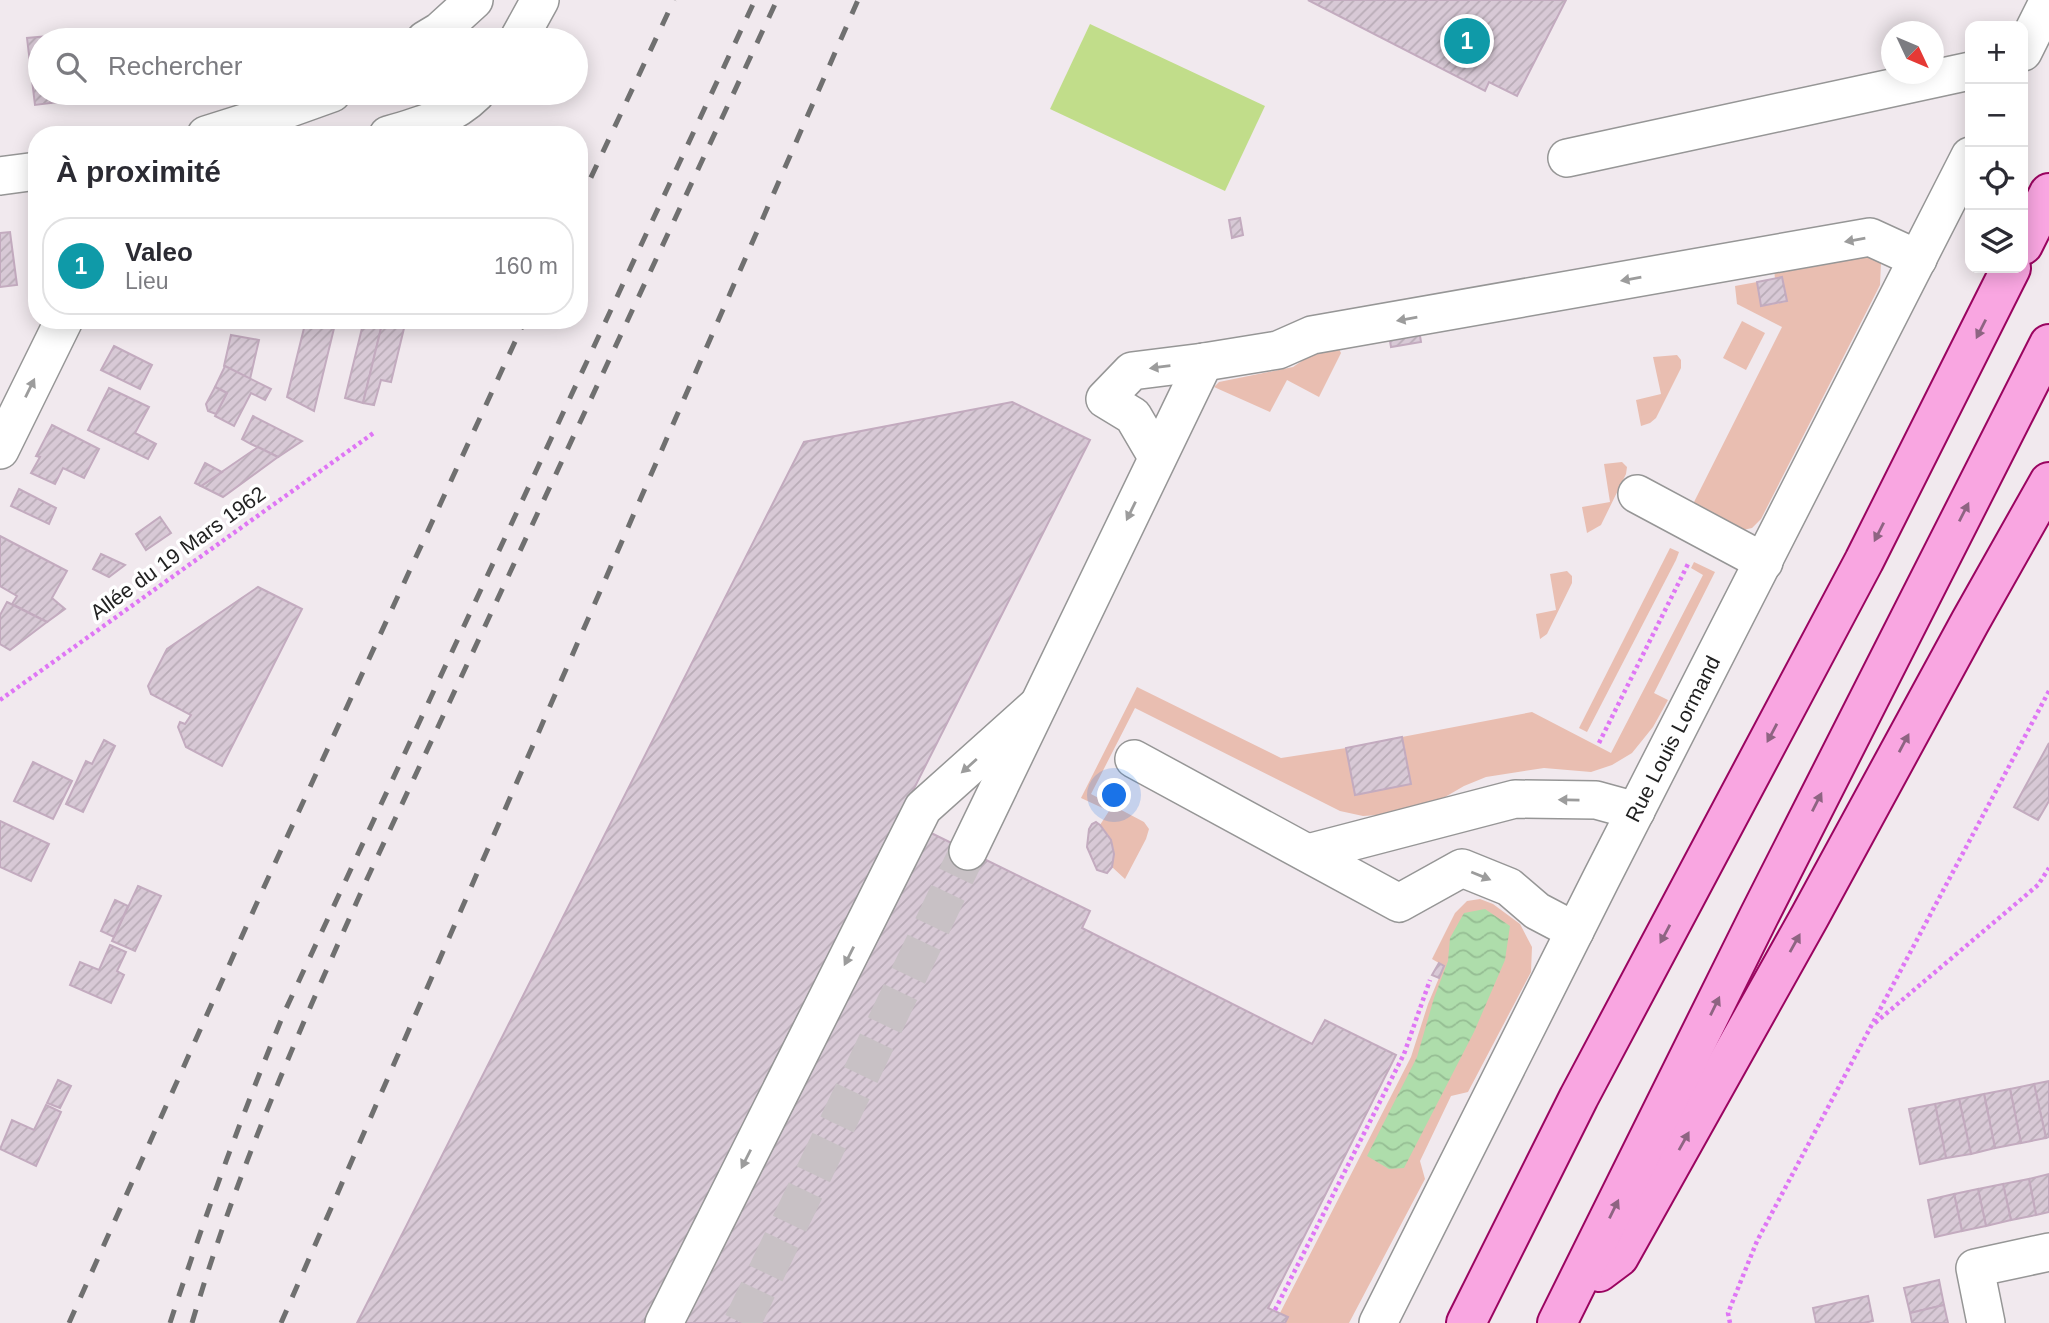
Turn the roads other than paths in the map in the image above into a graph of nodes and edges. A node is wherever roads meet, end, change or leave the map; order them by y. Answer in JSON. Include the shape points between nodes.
{"nodes":[{"id":1,"x":474,"y":0,"type":"edge"},
{"id":2,"x":540,"y":0,"type":"edge"},
{"id":3,"x":2049,"y":0,"type":"edge"},
{"id":4,"x":443,"y":28,"type":"edge"},
{"id":5,"x":525,"y":28,"type":"edge"},
{"id":6,"x":2028,"y":42,"type":"edge"},
{"id":7,"x":1965,"y":72,"type":"edge"},
{"id":8,"x":299,"y":105,"type":"edge"},
{"id":9,"x":461,"y":105,"type":"edge"},
{"id":10,"x":235,"y":126,"type":"edge"},
{"id":11,"x":421,"y":126,"type":"edge"},
{"id":12,"x":1567,"y":158,"type":"dead end"},
{"id":13,"x":1965,"y":166,"type":"edge"},
{"id":14,"x":28,"y":173,"type":"edge"},
{"id":15,"x":0,"y":176,"type":"edge"},
{"id":16,"x":2049,"y":193,"type":"edge"},
{"id":17,"x":2028,"y":235,"type":"edge"},
{"id":18,"x":1918,"y":259,"type":"junction"},
{"id":19,"x":2008,"y":273,"type":"edge"},
{"id":20,"x":60,"y":329,"type":"edge"},
{"id":21,"x":2049,"y":344,"type":"edge"},
{"id":22,"x":1204,"y":362,"type":"junction"},
{"id":23,"x":0,"y":450,"type":"edge"},
{"id":24,"x":1157,"y":457,"type":"junction"},
{"id":25,"x":2049,"y":482,"type":"edge"},
{"id":26,"x":1637,"y":494,"type":"dead end"},
{"id":27,"x":1764,"y":562,"type":"junction"},
{"id":28,"x":1038,"y":705,"type":"junction"},
{"id":29,"x":1134,"y":759,"type":"dead end"},
{"id":30,"x":1636,"y":811,"type":"junction"},
{"id":31,"x":968,"y":851,"type":"tunnel mouth"},
{"id":32,"x":1308,"y":853,"type":"junction"},
{"id":33,"x":1575,"y":931,"type":"junction"},
{"id":34,"x":2049,"y":1252,"type":"edge"},
{"id":35,"x":1565,"y":1308,"type":"edge"},
{"id":36,"x":664,"y":1323,"type":"edge"},
{"id":37,"x":1378,"y":1323,"type":"edge"},
{"id":38,"x":1466,"y":1323,"type":"edge"},
{"id":39,"x":1986,"y":1323,"type":"edge"}],
"edges":[{"from":1,"to":4,"type":"street"},
{"from":2,"to":5,"type":"street"},
{"from":3,"to":6,"type":"street"},
{"from":7,"to":12,"type":"street"},
{"from":8,"to":10,"type":"street"},
{"from":9,"to":11,"type":"street"},
{"from":13,"to":18,"type":"street","name":"Rue Louis Lormand"},
{"from":14,"to":15,"type":"street"},
{"from":16,"to":17,"type":"main road"},
{"from":18,"to":22,"type":"street","one_way":true,"via":[[1870,237],[1312,335],[1279,349]]},
{"from":18,"to":27,"type":"street","name":"Rue Louis Lormand"},
{"from":19,"to":38,"type":"main road","one_way":true,"via":[[1864,561],[1579,1097]]},
{"from":23,"to":20,"type":"street","one_way":true},
{"from":35,"to":21,"type":"main road","one_way":true},
{"from":22,"to":24,"type":"street"},
{"from":22,"to":24,"type":"street","one_way":true,"via":[[1132,370],[1105,399],[1133,416]]},
{"from":24,"to":28,"type":"street","one_way":true},
{"from":35,"to":25,"type":"main road","one_way":true,"via":[[1619,1257]]},
{"from":26,"to":27,"type":"street"},
{"from":27,"to":30,"type":"street","name":"Rue Louis Lormand"},
{"from":28,"to":31,"type":"street"},
{"from":28,"to":36,"type":"street","one_way":true,"via":[[923,808]]},
{"from":29,"to":32,"type":"street"},
{"from":30,"to":32,"type":"street","one_way":true,"via":[[1596,800],[1515,799]]},
{"from":30,"to":33,"type":"street","name":"Rue Louis Lormand"},
{"from":32,"to":33,"type":"street","one_way":true,"via":[[1399,903],[1462,868],[1509,887],[1537,911]]},
{"from":33,"to":37,"type":"street","name":"Rue Louis Lormand"},
{"from":34,"to":39,"type":"street","via":[[1975,1268]]}]}
